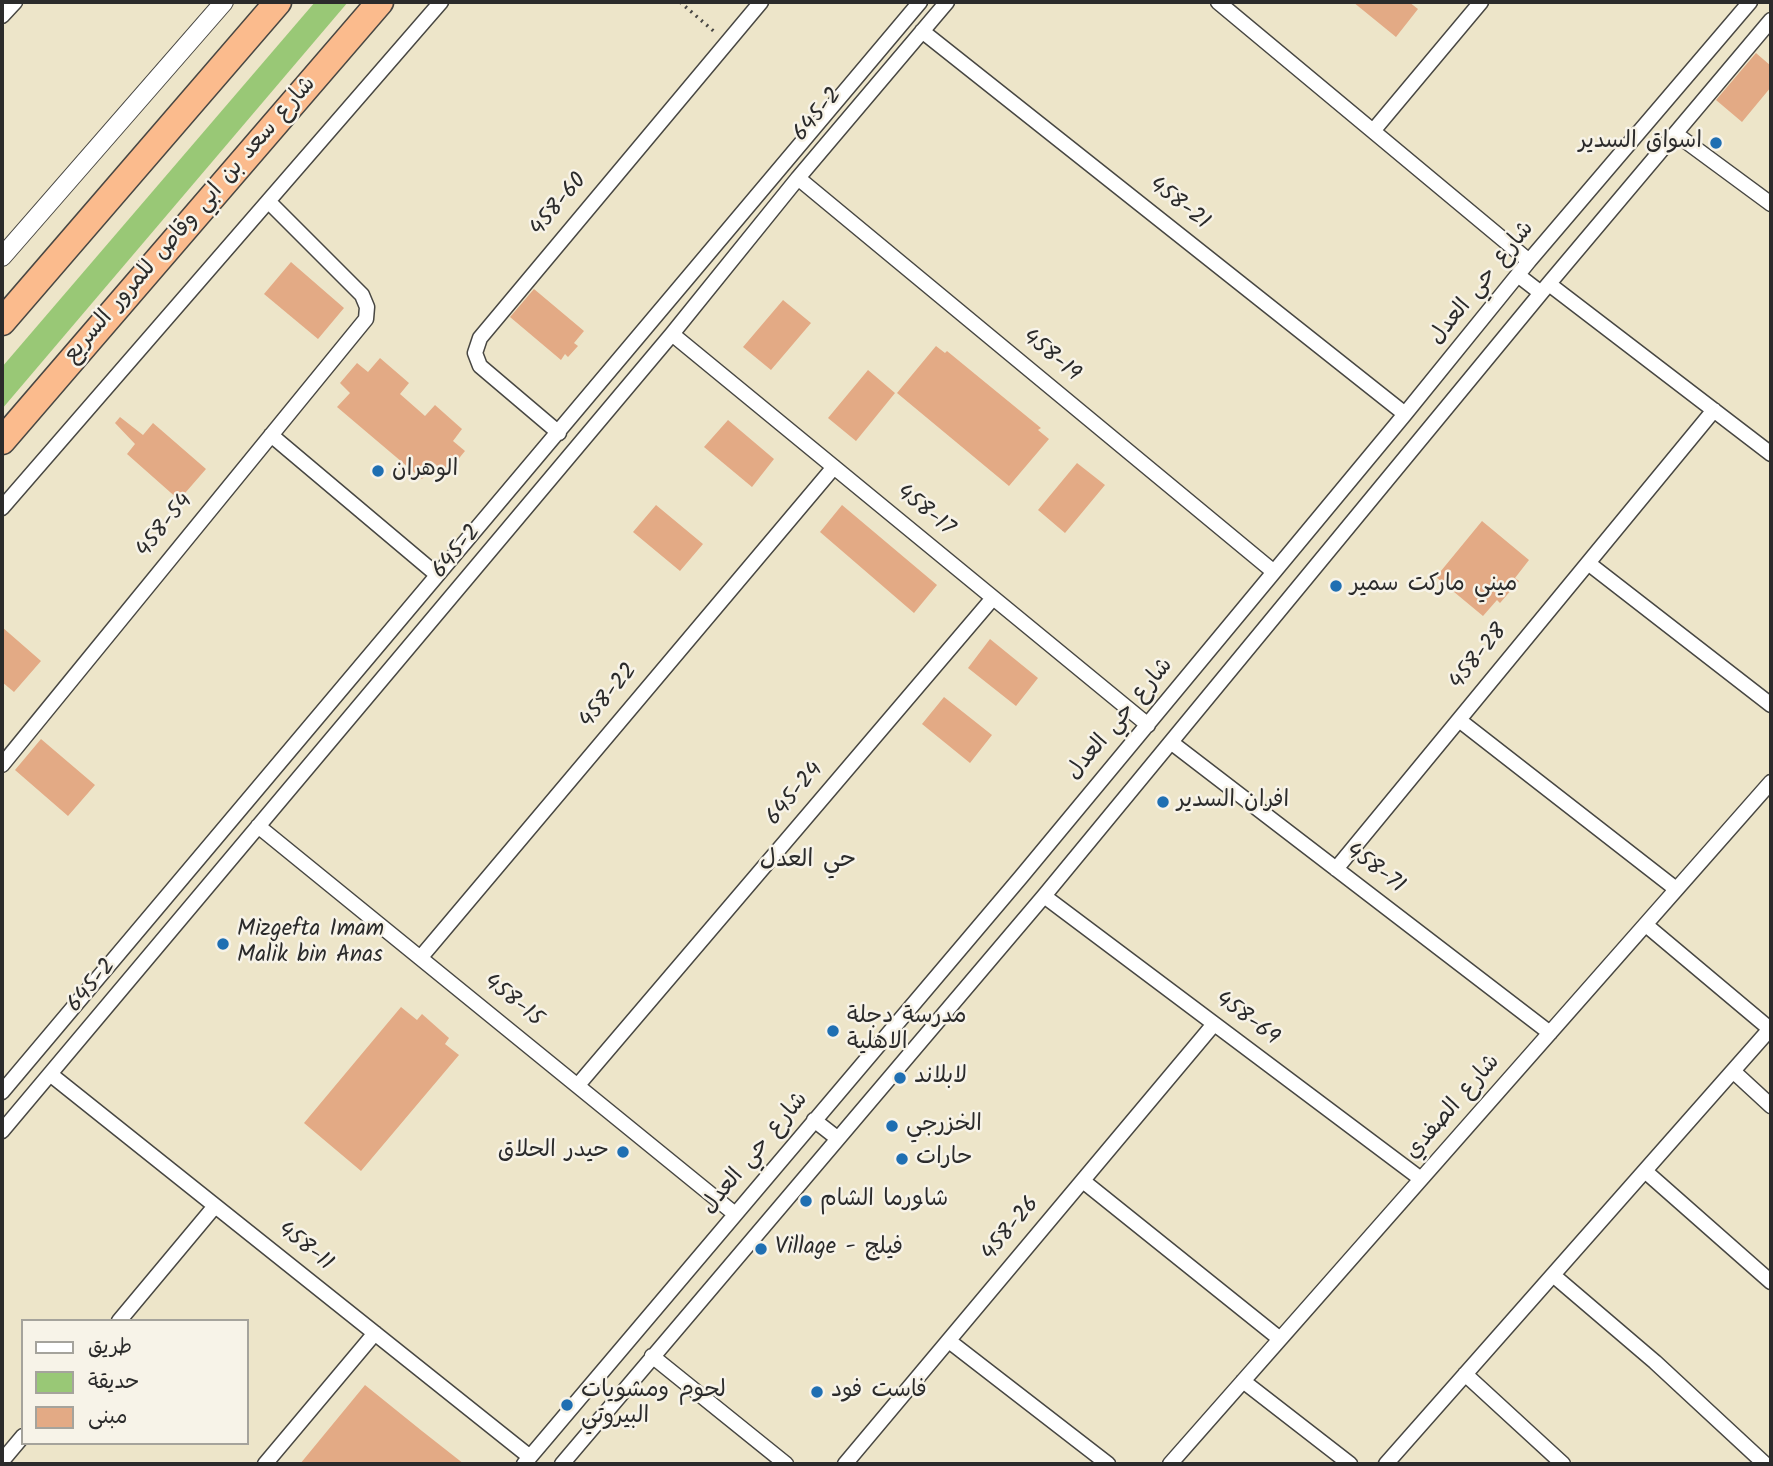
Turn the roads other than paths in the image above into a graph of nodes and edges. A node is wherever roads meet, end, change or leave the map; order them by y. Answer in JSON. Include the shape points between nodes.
{"nodes":[{"id":1,"x":15,"y":2,"type":"edge"},
{"id":2,"x":225,"y":2,"type":"edge"},
{"id":3,"x":278,"y":2,"type":"edge"},
{"id":4,"x":380,"y":2,"type":"edge"},
{"id":5,"x":441,"y":2,"type":"edge"},
{"id":6,"x":761,"y":2,"type":"edge"},
{"id":7,"x":920,"y":2,"type":"edge"},
{"id":8,"x":947,"y":2,"type":"edge"},
{"id":9,"x":1218,"y":2,"type":"edge"},
{"id":10,"x":1480,"y":2,"type":"edge"},
{"id":11,"x":1749,"y":2,"type":"edge"},
{"id":12,"x":3,"y":14,"type":"edge"},
{"id":13,"x":1771,"y":20,"type":"edge"},
{"id":14,"x":922,"y":31,"type":"junction"},
{"id":15,"x":860,"y":71,"type":"junction"},
{"id":16,"x":876,"y":84,"type":"junction"},
{"id":17,"x":1373,"y":131,"type":"junction"},
{"id":18,"x":1676,"y":134,"type":"junction"},
{"id":19,"x":798,"y":178,"type":"junction"},
{"id":20,"x":269,"y":202,"type":"junction"},
{"id":21,"x":1771,"y":204,"type":"edge"},
{"id":22,"x":2,"y":257,"type":"edge"},
{"id":23,"x":1530,"y":261,"type":"junction"},
{"id":24,"x":1519,"y":276,"type":"junction"},
{"id":25,"x":1545,"y":288,"type":"junction"},
{"id":26,"x":2,"y":322,"type":"edge"},
{"id":27,"x":672,"y":334,"type":"junction"},
{"id":28,"x":1714,"y":410,"type":"junction"},
{"id":29,"x":1405,"y":414,"type":"junction"},
{"id":30,"x":559,"y":433,"type":"junction"},
{"id":31,"x":271,"y":435,"type":"junction"},
{"id":32,"x":2,"y":441,"type":"edge"},
{"id":33,"x":1771,"y":454,"type":"edge"},
{"id":34,"x":834,"y":467,"type":"junction"},
{"id":35,"x":2,"y":508,"type":"edge"},
{"id":36,"x":1588,"y":563,"type":"junction"},
{"id":37,"x":1274,"y":572,"type":"junction"},
{"id":38,"x":436,"y":574,"type":"junction"},
{"id":39,"x":993,"y":598,"type":"junction"},
{"id":40,"x":1771,"y":705,"type":"edge"},
{"id":41,"x":1458,"y":720,"type":"junction"},
{"id":42,"x":1148,"y":724,"type":"junction"},
{"id":43,"x":1172,"y":743,"type":"junction"},
{"id":44,"x":2,"y":765,"type":"edge"},
{"id":45,"x":1771,"y":782,"type":"edge"},
{"id":46,"x":258,"y":826,"type":"junction"},
{"id":47,"x":1336,"y":869,"type":"junction"},
{"id":48,"x":1676,"y":889,"type":"junction"},
{"id":49,"x":1044,"y":896,"type":"junction"},
{"id":50,"x":1646,"y":925,"type":"junction"},
{"id":51,"x":421,"y":957,"type":"junction"},
{"id":52,"x":1214,"y":1024,"type":"junction"},
{"id":53,"x":1771,"y":1030,"type":"edge"},
{"id":54,"x":1550,"y":1033,"type":"junction"},
{"id":55,"x":1733,"y":1071,"type":"junction"},
{"id":56,"x":50,"y":1074,"type":"junction"},
{"id":57,"x":578,"y":1085,"type":"junction"},
{"id":58,"x":2,"y":1092,"type":"edge"},
{"id":59,"x":1771,"y":1106,"type":"edge"},
{"id":60,"x":814,"y":1120,"type":"junction"},
{"id":61,"x":2,"y":1131,"type":"edge"},
{"id":62,"x":837,"y":1138,"type":"junction"},
{"id":63,"x":1645,"y":1171,"type":"junction"},
{"id":64,"x":1421,"y":1179,"type":"junction"},
{"id":65,"x":1083,"y":1181,"type":"junction"},
{"id":66,"x":215,"y":1206,"type":"junction"},
{"id":67,"x":735,"y":1214,"type":"junction"},
{"id":68,"x":1553,"y":1275,"type":"junction"},
{"id":69,"x":1771,"y":1282,"type":"edge"},
{"id":70,"x":121,"y":1319,"type":"edge"},
{"id":71,"x":375,"y":1333,"type":"junction"},
{"id":72,"x":1280,"y":1339,"type":"junction"},
{"id":73,"x":949,"y":1341,"type":"junction"},
{"id":74,"x":652,"y":1356,"type":"junction"},
{"id":75,"x":1465,"y":1374,"type":"junction"},
{"id":76,"x":1243,"y":1381,"type":"junction"},
{"id":77,"x":21,"y":1438,"type":"edge"},
{"id":78,"x":527,"y":1460,"type":"edge"},
{"id":79,"x":2,"y":1461,"type":"edge"},
{"id":80,"x":265,"y":1464,"type":"edge"},
{"id":81,"x":562,"y":1464,"type":"edge"},
{"id":82,"x":786,"y":1464,"type":"edge"},
{"id":83,"x":845,"y":1464,"type":"edge"},
{"id":84,"x":1108,"y":1464,"type":"edge"},
{"id":85,"x":1170,"y":1464,"type":"edge"},
{"id":86,"x":1350,"y":1464,"type":"edge"},
{"id":87,"x":1386,"y":1464,"type":"edge"},
{"id":88,"x":1563,"y":1464,"type":"edge"},
{"id":89,"x":1765,"y":1464,"type":"edge"}],
"edges":[{"from":1,"to":12,"type":"street"},
{"from":2,"to":22,"type":"street"},
{"from":3,"to":26,"type":"highway"},
{"from":4,"to":32,"type":"highway","name":"شارع سعد بن ابي وقاص للمرور السريع"},
{"from":5,"to":20,"type":"street"},
{"from":6,"to":30,"type":"street","name":"458-60","via":[[480,338],[475,354],[480,366]]},
{"from":7,"to":15,"type":"street","name":"645-2"},
{"from":8,"to":14,"type":"street","name":"645-2"},
{"from":9,"to":17,"type":"street"},
{"from":10,"to":17,"type":"street"},
{"from":11,"to":23,"type":"street","name":"شارع حي العدل"},
{"from":13,"to":18,"type":"street"},
{"from":14,"to":16,"type":"street","name":"645-2"},
{"from":14,"to":29,"type":"street","name":"458-21"},
{"from":15,"to":16,"type":"street"},
{"from":15,"to":30,"type":"street","name":"645-2"},
{"from":16,"to":19,"type":"street","name":"645-2"},
{"from":17,"to":23,"type":"street"},
{"from":18,"to":21,"type":"street"},
{"from":18,"to":25,"type":"street"},
{"from":19,"to":27,"type":"street","name":"645-2"},
{"from":19,"to":37,"type":"street","name":"458-19"},
{"from":20,"to":31,"type":"street","name":"458-54","via":[[362,295],[367,307],[366,319]]},
{"from":20,"to":35,"type":"street"},
{"from":23,"to":24,"type":"street","name":"شارع حي العدل"},
{"from":24,"to":25,"type":"street"},
{"from":24,"to":29,"type":"street","name":"شارع حي العدل"},
{"from":25,"to":28,"type":"street"},
{"from":25,"to":43,"type":"street"},
{"from":27,"to":34,"type":"street","name":"458-17"},
{"from":27,"to":46,"type":"street","name":"645-2"},
{"from":28,"to":33,"type":"street"},
{"from":28,"to":36,"type":"street","name":"458-28"},
{"from":29,"to":37,"type":"street","name":"شارع حي العدل"},
{"from":30,"to":38,"type":"street","name":"645-2"},
{"from":31,"to":38,"type":"street"},
{"from":31,"to":44,"type":"street","name":"458-54"},
{"from":34,"to":39,"type":"street","name":"458-17"},
{"from":34,"to":51,"type":"street","name":"458-22"},
{"from":36,"to":40,"type":"street"},
{"from":36,"to":41,"type":"street","name":"458-28"},
{"from":37,"to":42,"type":"street","name":"شارع حي العدل"},
{"from":38,"to":58,"type":"street","name":"645-2"},
{"from":39,"to":42,"type":"street","name":"458-17"},
{"from":39,"to":57,"type":"street","name":"645-24"},
{"from":41,"to":47,"type":"street","name":"458-28"},
{"from":41,"to":48,"type":"street"},
{"from":42,"to":60,"type":"street","name":"شارع حي العدل"},
{"from":43,"to":47,"type":"street","name":"458-71"},
{"from":43,"to":49,"type":"street"},
{"from":45,"to":48,"type":"street","name":"شارع الصفدي"},
{"from":46,"to":51,"type":"street","name":"458-15"},
{"from":46,"to":56,"type":"street","name":"645-2"},
{"from":47,"to":54,"type":"street","name":"458-71"},
{"from":48,"to":50,"type":"street","name":"شارع الصفدي"},
{"from":49,"to":52,"type":"street","name":"458-69"},
{"from":49,"to":62,"type":"street"},
{"from":50,"to":53,"type":"street"},
{"from":50,"to":54,"type":"street","name":"شارع الصفدي"},
{"from":51,"to":57,"type":"street","name":"458-15"},
{"from":52,"to":64,"type":"street","name":"458-69"},
{"from":52,"to":65,"type":"street","name":"458-26"},
{"from":53,"to":55,"type":"street"},
{"from":54,"to":64,"type":"street","name":"شارع الصفدي"},
{"from":55,"to":59,"type":"street"},
{"from":55,"to":63,"type":"street"},
{"from":56,"to":61,"type":"street","name":"645-2"},
{"from":56,"to":66,"type":"street","name":"458-11"},
{"from":57,"to":67,"type":"street","name":"458-15"},
{"from":60,"to":62,"type":"street"},
{"from":60,"to":67,"type":"street","name":"شارع حي العدل"},
{"from":62,"to":74,"type":"street"},
{"from":63,"to":68,"type":"street"},
{"from":63,"to":69,"type":"street"},
{"from":64,"to":72,"type":"street","name":"شارع الصفدي"},
{"from":65,"to":72,"type":"street"},
{"from":65,"to":73,"type":"street","name":"458-26"},
{"from":66,"to":70,"type":"street"},
{"from":66,"to":71,"type":"street","name":"458-11"},
{"from":67,"to":78,"type":"street","name":"شارع حي العدل"},
{"from":68,"to":75,"type":"street"},
{"from":68,"to":89,"type":"street","via":[[1656,1362]]},
{"from":71,"to":78,"type":"street","name":"458-11"},
{"from":71,"to":80,"type":"street"},
{"from":72,"to":76,"type":"street","name":"شارع الصفدي"},
{"from":73,"to":83,"type":"street","name":"458-26"},
{"from":73,"to":84,"type":"street"},
{"from":74,"to":81,"type":"street"},
{"from":74,"to":82,"type":"street"},
{"from":75,"to":87,"type":"street"},
{"from":75,"to":88,"type":"street"},
{"from":76,"to":85,"type":"street","name":"شارع الصفدي"},
{"from":76,"to":86,"type":"street"},
{"from":77,"to":79,"type":"street"}]}
